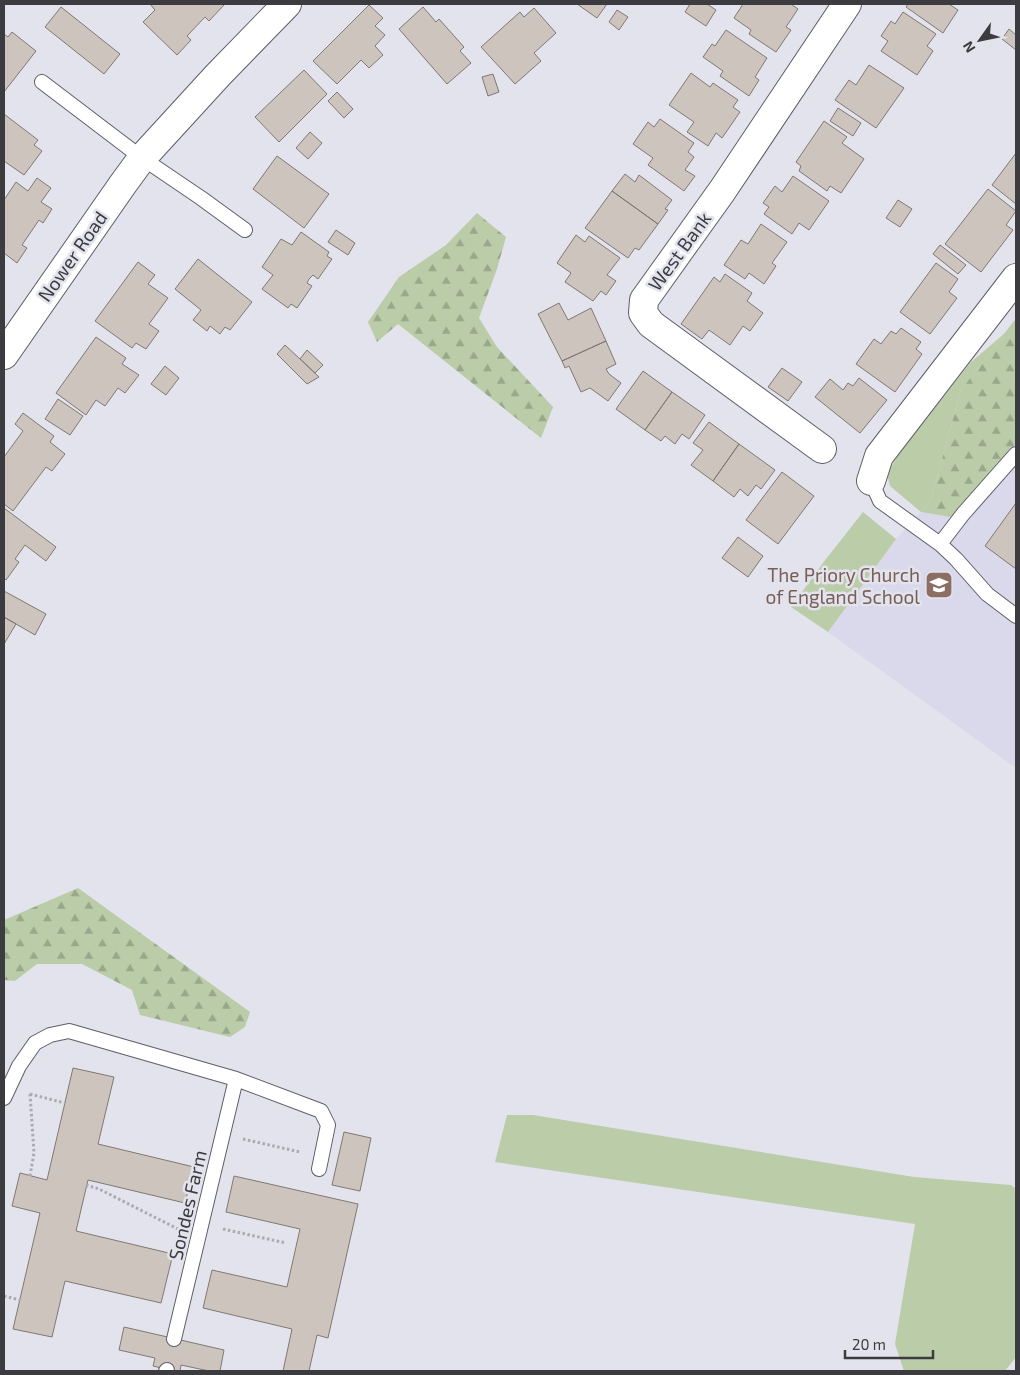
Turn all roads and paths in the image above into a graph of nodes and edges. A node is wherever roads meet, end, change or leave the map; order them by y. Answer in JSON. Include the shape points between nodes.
{"nodes":[{"id":1,"x":286,"y":4,"type":"edge"},
{"id":2,"x":847,"y":4,"type":"edge"},
{"id":3,"x":42,"y":82,"type":"dead end"},
{"id":4,"x":142,"y":158,"type":"junction"},
{"id":5,"x":245,"y":230,"type":"dead end"},
{"id":6,"x":1016,"y":278,"type":"edge"},
{"id":7,"x":4,"y":355,"type":"edge"},
{"id":8,"x":822,"y":449,"type":"dead end"},
{"id":9,"x":1016,"y":454,"type":"edge"},
{"id":10,"x":871,"y":481,"type":"joint"},
{"id":11,"x":940,"y":544,"type":"junction"},
{"id":12,"x":1016,"y":616,"type":"edge"},
{"id":13,"x":236,"y":1079,"type":"junction"},
{"id":14,"x":6,"y":1093,"type":"edge"},
{"id":15,"x":30,"y":1094,"type":"junction"},
{"id":16,"x":65,"y":1103,"type":"dead end"},
{"id":17,"x":223,"y":1135,"type":"junction"},
{"id":18,"x":321,"y":1163,"type":"joint"},
{"id":19,"x":30,"y":1176,"type":"dead end"},
{"id":20,"x":86,"y":1186,"type":"dead end"},
{"id":21,"x":200,"y":1229,"type":"junction"},
{"id":22,"x":286,"y":1243,"type":"dead end"},
{"id":23,"x":4,"y":1296,"type":"edge"},
{"id":24,"x":20,"y":1300,"type":"dead end"},
{"id":25,"x":174,"y":1339,"type":"dead end"}],
"edges":[{"from":1,"to":4,"type":"street","name":"Nower Road"},
{"from":2,"to":8,"type":"street","name":"West Bank","via":[[722,191],[644,300],[643,313],[650,324]]},
{"from":3,"to":4,"type":"lane"},
{"from":4,"to":5,"type":"lane"},
{"from":4,"to":7,"type":"street","name":"Nower Road"},
{"from":6,"to":10,"type":"street","via":[[879,456]]},
{"from":9,"to":11,"type":"lane"},
{"from":10,"to":11,"type":"lane","via":[[880,501]]},
{"from":11,"to":12,"type":"lane","via":[[987,594]]},
{"from":13,"to":14,"type":"lane","via":[[69,1031],[50,1035],[35,1043],[18,1066]]},
{"from":13,"to":17,"type":"lane","name":"Sondes Farm"},
{"from":13,"to":18,"type":"lane","via":[[321,1111],[328,1125]]},
{"from":14,"to":15,"type":"path"},
{"from":15,"to":16,"type":"path"},
{"from":15,"to":19,"type":"path","via":[[34,1153]]},
{"from":17,"to":18,"type":"path"},
{"from":17,"to":21,"type":"lane","name":"Sondes Farm"},
{"from":20,"to":21,"type":"path","via":[[99,1189],[178,1229]]},
{"from":21,"to":22,"type":"path"},
{"from":21,"to":25,"type":"lane","name":"Sondes Farm"},
{"from":23,"to":24,"type":"path"}]}
